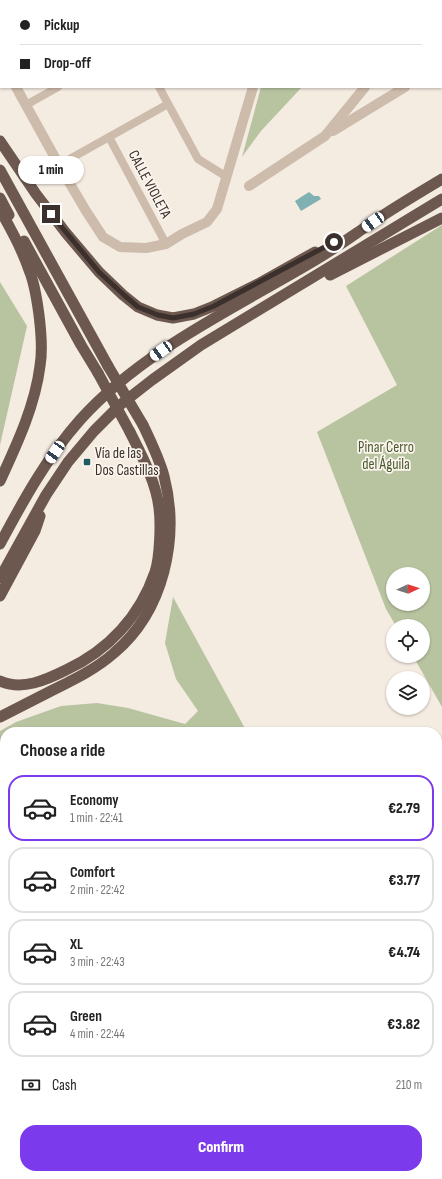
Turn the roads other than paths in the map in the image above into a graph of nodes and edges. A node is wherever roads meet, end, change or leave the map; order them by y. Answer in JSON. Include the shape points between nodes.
{"nodes":[{"id":1,"x":17,"y":88,"type":"edge"},
{"id":2,"x":56,"y":88,"type":"edge"},
{"id":3,"x":160,"y":88,"type":"edge"},
{"id":4,"x":253,"y":88,"type":"edge"},
{"id":5,"x":364,"y":88,"type":"edge"},
{"id":6,"x":403,"y":88,"type":"edge"},
{"id":7,"x":168,"y":104,"type":"junction"},
{"id":8,"x":26,"y":105,"type":"junction"},
{"id":9,"x":325,"y":136,"type":"junction"},
{"id":10,"x":109,"y":137,"type":"junction"},
{"id":11,"x":0,"y":140,"type":"edge"},
{"id":12,"x":59,"y":165,"type":"junction"},
{"id":13,"x":0,"y":170,"type":"edge"},
{"id":14,"x":442,"y":175,"type":"edge"},
{"id":15,"x":227,"y":177,"type":"junction"},
{"id":16,"x":442,"y":179,"type":"edge"},
{"id":17,"x":249,"y":186,"type":"dead end"},
{"id":18,"x":431,"y":186,"type":"junction"},
{"id":19,"x":0,"y":198,"type":"edge"},
{"id":20,"x":442,"y":199,"type":"edge"},
{"id":21,"x":0,"y":210,"type":"edge"},
{"id":22,"x":442,"y":218,"type":"edge"},
{"id":23,"x":373,"y":222,"type":"junction"},
{"id":24,"x":166,"y":244,"type":"junction"},
{"id":25,"x":255,"y":313,"type":"junction"},
{"id":26,"x":0,"y":481,"type":"edge"},
{"id":27,"x":46,"y":495,"type":"junction"},
{"id":28,"x":0,"y":544,"type":"edge"},
{"id":29,"x":0,"y":578,"type":"edge"},
{"id":30,"x":0,"y":596,"type":"edge"},
{"id":31,"x":0,"y":681,"type":"edge"},
{"id":32,"x":0,"y":716,"type":"edge"}],
"edges":[{"from":1,"to":8,"type":"street"},
{"from":2,"to":8,"type":"street"},
{"from":3,"to":7,"type":"street"},
{"from":4,"to":15,"type":"street"},
{"from":5,"to":9,"type":"street"},
{"from":6,"to":9,"type":"street"},
{"from":7,"to":10,"type":"street"},
{"from":7,"to":15,"type":"street","via":[[198,159]]},
{"from":8,"to":12,"type":"street"},
{"from":9,"to":17,"type":"street"},
{"from":10,"to":12,"type":"street"},
{"from":10,"to":24,"type":"street","name":"CALLE VIOLETA"},
{"from":11,"to":23,"type":"highway","via":[[36,194],[99,272],[138,307],[158,315],[173,318],[194,314],[214,306]]},
{"from":12,"to":24,"type":"street","via":[[103,236],[120,247],[146,248]]},
{"from":13,"to":32,"type":"highway","bridge":true,"via":[[143,425],[156,453],[164,475],[169,506],[170,539],[164,572],[155,599],[133,634],[115,653],[76,679]]},
{"from":14,"to":18,"type":"highway"},
{"from":15,"to":24,"type":"street","via":[[217,209],[207,222]]},
{"from":16,"to":18,"type":"highway"},
{"from":18,"to":23,"type":"highway"},
{"from":19,"to":31,"type":"highway","bridge":true,"via":[[130,432],[152,481],[159,508],[160,540],[156,570],[147,591],[138,609],[108,644],[90,657],[48,679],[24,685]]},
{"from":20,"to":25,"type":"highway"},
{"from":21,"to":26,"type":"highway","via":[[30,271],[38,304],[41,334],[41,365],[31,407]]},
{"from":22,"to":25,"type":"highway"},
{"from":23,"to":28,"type":"highway","via":[[331,251],[161,351],[111,390],[80,420],[55,452],[29,490]]},
{"from":25,"to":27,"type":"highway","via":[[201,345],[120,405],[68,462]]},
{"from":27,"to":29,"type":"highway"},
{"from":27,"to":30,"type":"highway","via":[[35,531]]}]}
